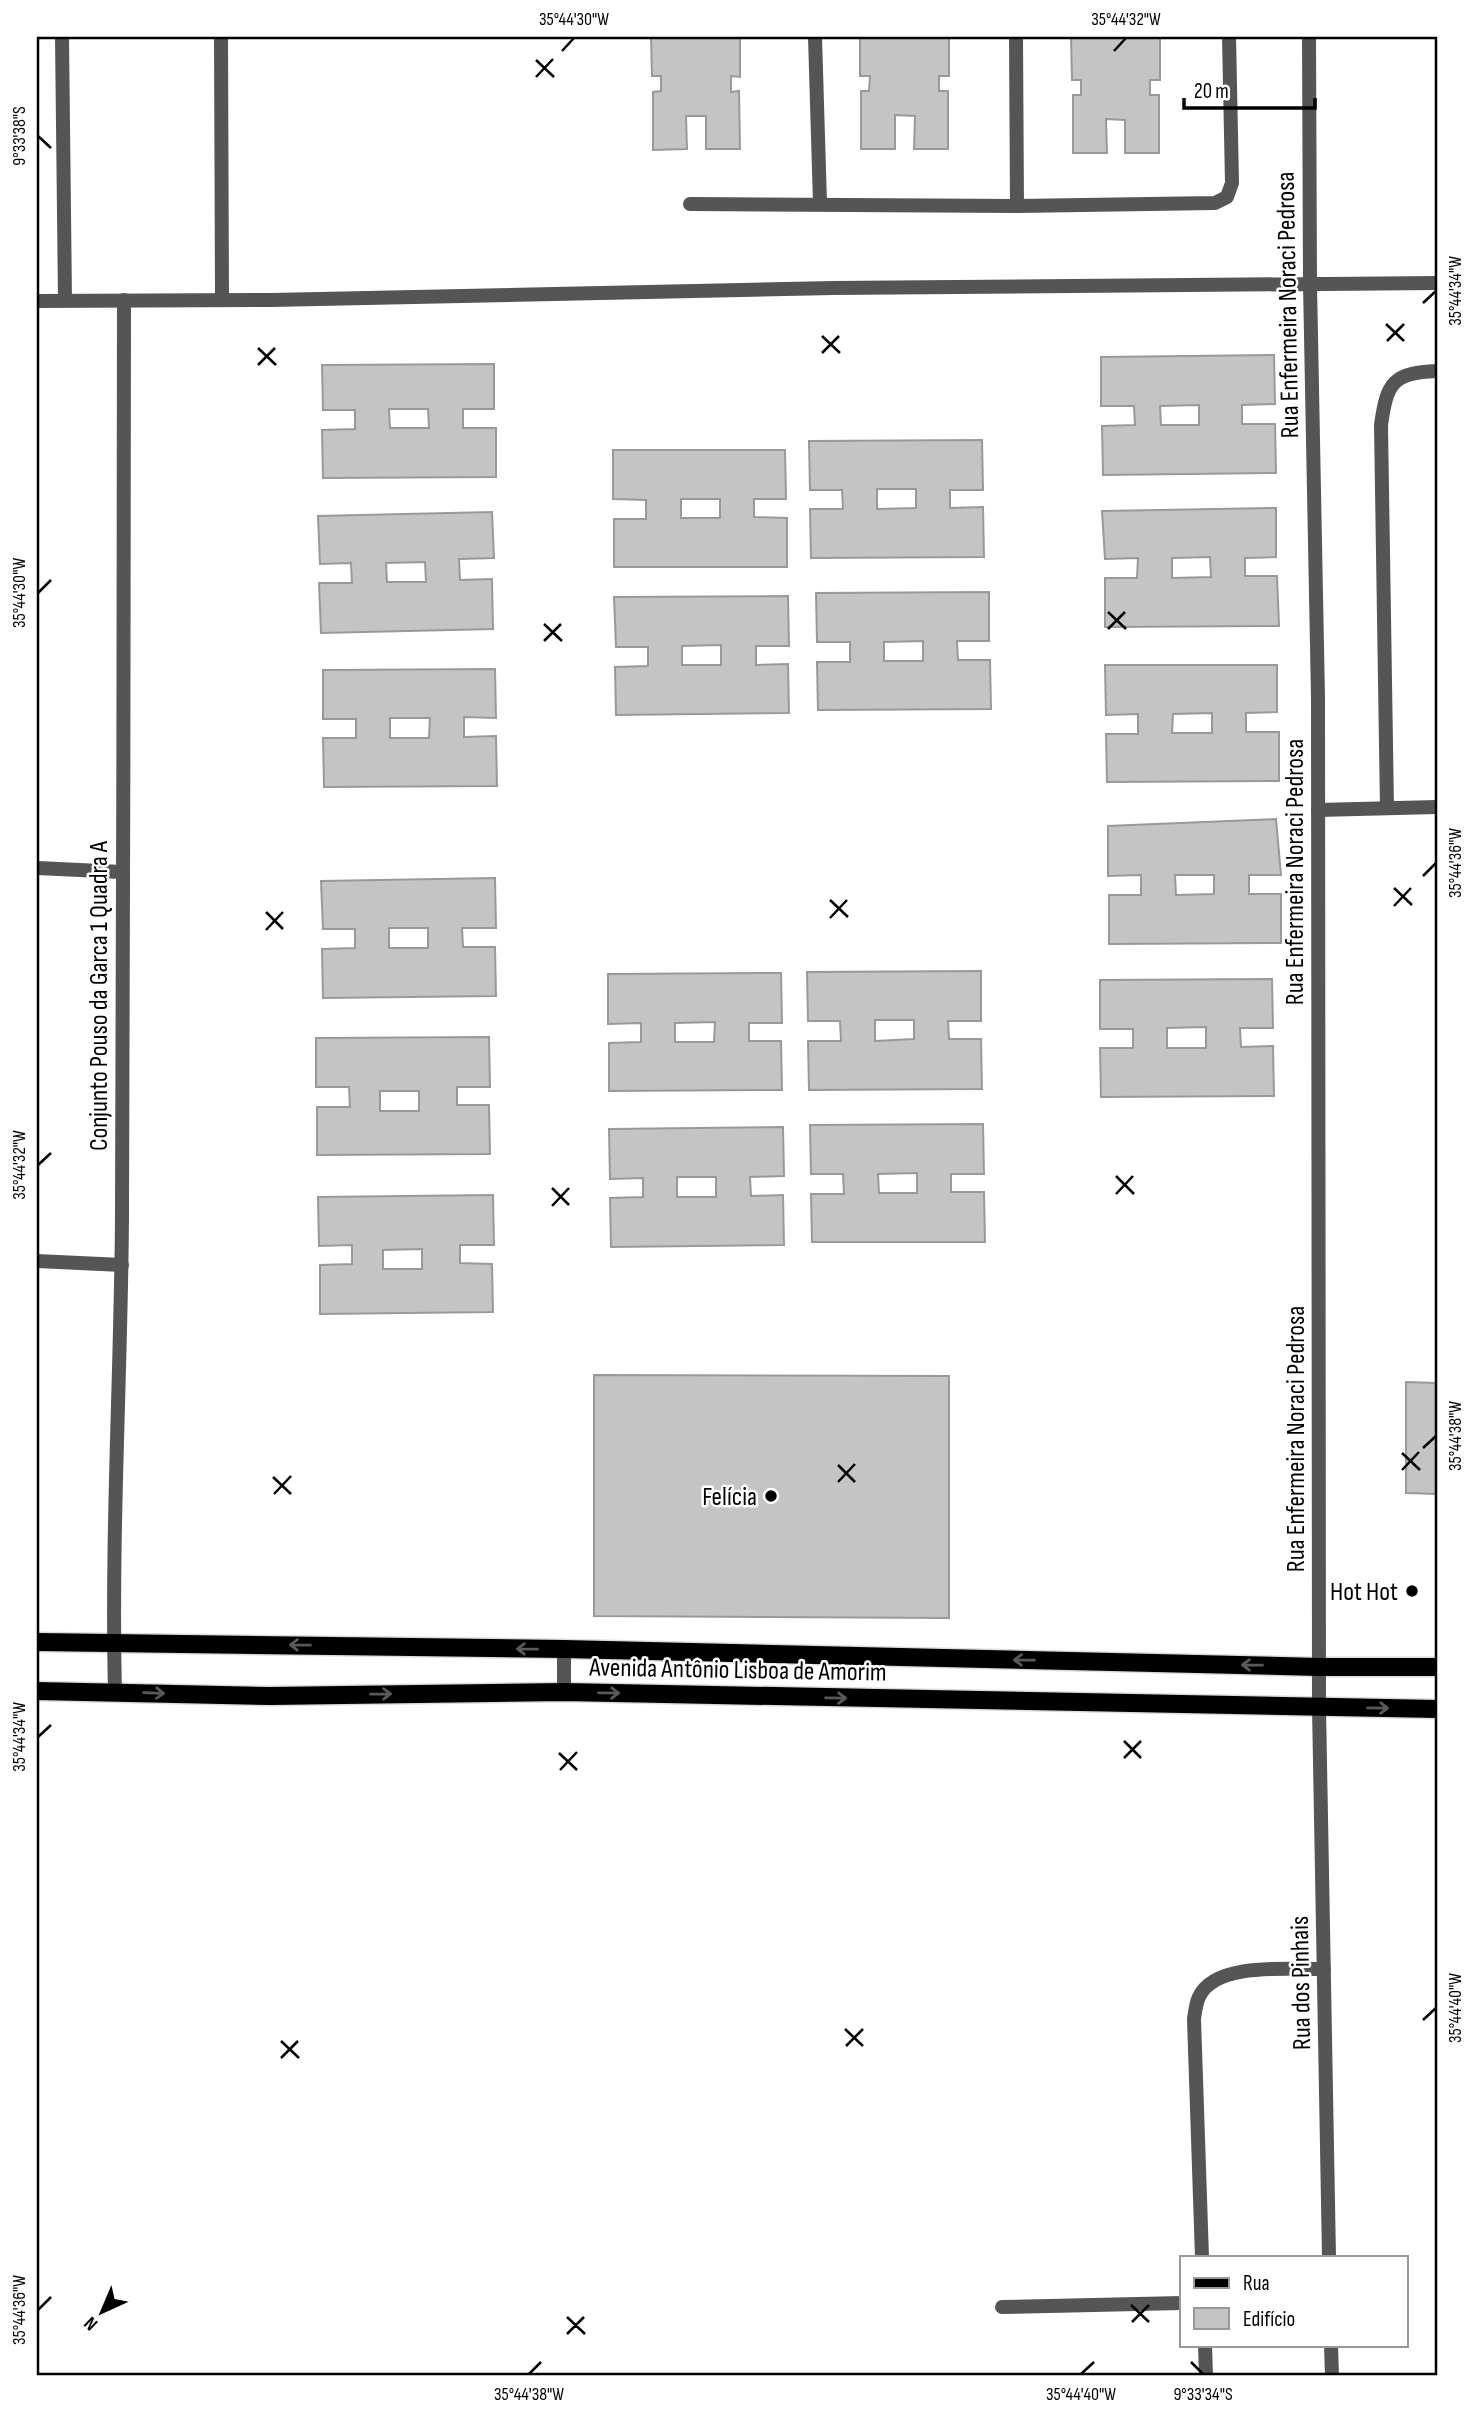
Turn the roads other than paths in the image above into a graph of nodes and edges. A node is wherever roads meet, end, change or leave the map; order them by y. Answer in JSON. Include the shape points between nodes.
{"nodes":[{"id":1,"x":62,"y":37,"type":"edge"},
{"id":2,"x":222,"y":37,"type":"edge"},
{"id":3,"x":815,"y":37,"type":"edge"},
{"id":4,"x":1016,"y":37,"type":"edge"},
{"id":5,"x":1229,"y":37,"type":"edge"},
{"id":6,"x":1308,"y":37,"type":"edge"},
{"id":7,"x":820,"y":203,"type":"junction"},
{"id":8,"x":690,"y":204,"type":"dead end"},
{"id":9,"x":1017,"y":206,"type":"junction"},
{"id":10,"x":1437,"y":283,"type":"edge"},
{"id":11,"x":1310,"y":284,"type":"junction"},
{"id":12,"x":65,"y":300,"type":"junction"},
{"id":13,"x":124,"y":300,"type":"junction"},
{"id":14,"x":222,"y":300,"type":"junction"},
{"id":15,"x":37,"y":301,"type":"edge"},
{"id":16,"x":1437,"y":371,"type":"edge"},
{"id":17,"x":1437,"y":807,"type":"edge"},
{"id":18,"x":1387,"y":808,"type":"junction"},
{"id":19,"x":1318,"y":810,"type":"junction"},
{"id":20,"x":37,"y":868,"type":"edge"},
{"id":21,"x":122,"y":872,"type":"junction"},
{"id":22,"x":37,"y":1261,"type":"edge"},
{"id":23,"x":122,"y":1265,"type":"junction"},
{"id":24,"x":37,"y":1642,"type":"edge"},
{"id":25,"x":114,"y":1642,"type":"junction"},
{"id":26,"x":564,"y":1649,"type":"junction"},
{"id":27,"x":1320,"y":1667,"type":"junction"},
{"id":28,"x":1437,"y":1667,"type":"edge"},
{"id":29,"x":37,"y":1690,"type":"edge"},
{"id":30,"x":115,"y":1692,"type":"junction"},
{"id":31,"x":564,"y":1692,"type":"junction"},
{"id":32,"x":1319,"y":1707,"type":"junction"},
{"id":33,"x":1437,"y":1709,"type":"edge"},
{"id":34,"x":1324,"y":1969,"type":"junction"},
{"id":35,"x":1202,"y":2256,"type":"edge"},
{"id":36,"x":1329,"y":2256,"type":"edge"},
{"id":37,"x":1180,"y":2303,"type":"edge"},
{"id":38,"x":1002,"y":2307,"type":"dead end"},
{"id":39,"x":1205,"y":2346,"type":"edge"},
{"id":40,"x":1331,"y":2346,"type":"edge"},
{"id":41,"x":1206,"y":2376,"type":"edge"},
{"id":42,"x":1332,"y":2376,"type":"edge"}],
"edges":[{"from":1,"to":12,"type":"street"},
{"from":2,"to":14,"type":"street"},
{"from":3,"to":7,"type":"street"},
{"from":4,"to":9,"type":"street"},
{"from":5,"to":9,"type":"street","via":[[1232,183],[1227,197],[1215,203]]},
{"from":6,"to":11,"type":"street","name":"Rua Enfermeira Noraci Pedrosa"},
{"from":7,"to":8,"type":"street"},
{"from":7,"to":9,"type":"street"},
{"from":10,"to":11,"type":"street"},
{"from":11,"to":14,"type":"street"},
{"from":11,"to":19,"type":"street","name":"Rua Enfermeira Noraci Pedrosa"},
{"from":12,"to":13,"type":"street"},
{"from":12,"to":15,"type":"street"},
{"from":13,"to":14,"type":"street"},
{"from":13,"to":21,"type":"street","name":"Conjunto Pouso da Garca 1 Quadra A"},
{"from":16,"to":18,"type":"street","via":[[1411,372],[1395,382],[1385,397],[1381,425]]},
{"from":17,"to":18,"type":"street"},
{"from":18,"to":19,"type":"street"},
{"from":19,"to":27,"type":"street","name":"Rua Enfermeira Noraci Pedrosa"},
{"from":20,"to":21,"type":"street"},
{"from":21,"to":23,"type":"street","name":"Conjunto Pouso da Garca 1 Quadra A"},
{"from":22,"to":23,"type":"street"},
{"from":23,"to":25,"type":"street","name":"Conjunto Pouso da Garca 1 Quadra A"},
{"from":24,"to":25,"type":"main road","name":"Avenida Antônio Lisboa de Amorim"},
{"from":26,"to":25,"type":"main road","name":"Avenida Antônio Lisboa de Amorim","one_way":true},
{"from":25,"to":30,"type":"street","name":"Conjunto Pouso da Garca 1 Quadra A"},
{"from":27,"to":26,"type":"main road","name":"Avenida Antônio Lisboa de Amorim","one_way":true},
{"from":26,"to":31,"type":"street"},
{"from":27,"to":28,"type":"main road","name":"Avenida Antônio Lisboa de Amorim"},
{"from":27,"to":32,"type":"street","name":"Rua Enfermeira Noraci Pedrosa"},
{"from":29,"to":30,"type":"main road","name":"Avenida Antônio Lisboa de Amorim"},
{"from":30,"to":31,"type":"main road","name":"Avenida Antônio Lisboa de Amorim","one_way":true,"via":[[270,1696]]},
{"from":31,"to":32,"type":"main road","name":"Avenida Antônio Lisboa de Amorim","one_way":true},
{"from":32,"to":33,"type":"main road","name":"Avenida Antônio Lisboa de Amorim","one_way":true},
{"from":32,"to":34,"type":"street","name":"Rua dos Pinhais"},
{"from":34,"to":35,"type":"street","via":[[1237,1972],[1215,1978],[1199,1996],[1194,2019]]},
{"from":34,"to":36,"type":"street","name":"Rua dos Pinhais"},
{"from":37,"to":38,"type":"street"},
{"from":39,"to":41,"type":"street"},
{"from":40,"to":42,"type":"street"}]}
